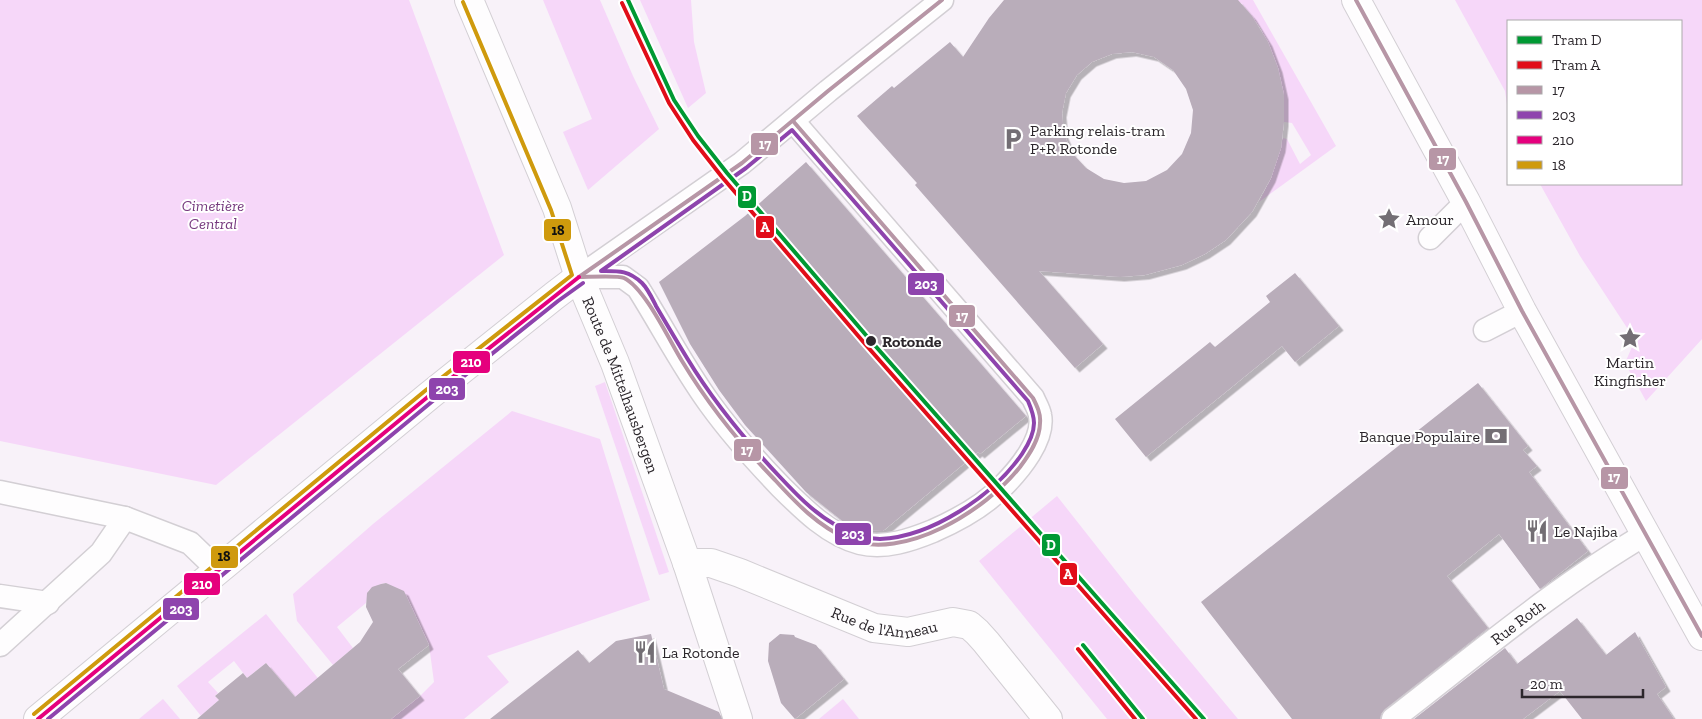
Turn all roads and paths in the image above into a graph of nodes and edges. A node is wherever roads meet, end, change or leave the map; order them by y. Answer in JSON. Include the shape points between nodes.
{"nodes":[{"id":1,"x":469,"y":0,"type":"edge"},
{"id":2,"x":942,"y":0,"type":"edge"},
{"id":3,"x":1356,"y":0,"type":"edge"},
{"id":4,"x":792,"y":121,"type":"junction"},
{"id":5,"x":1466,"y":202,"type":"junction"},
{"id":6,"x":1430,"y":238,"type":"dead end"},
{"id":7,"x":579,"y":277,"type":"junction"},
{"id":8,"x":1522,"y":311,"type":"junction"},
{"id":9,"x":1485,"y":330,"type":"dead end"},
{"id":10,"x":0,"y":492,"type":"edge"},
{"id":11,"x":125,"y":518,"type":"junction"},
{"id":12,"x":1646,"y":534,"type":"junction"},
{"id":13,"x":686,"y":563,"type":"junction"},
{"id":14,"x":219,"y":571,"type":"junction"},
{"id":15,"x":0,"y":596,"type":"edge"},
{"id":16,"x":48,"y":603,"type":"junction"},
{"id":17,"x":1702,"y":636,"type":"edge"},
{"id":18,"x":0,"y":645,"type":"edge"},
{"id":19,"x":38,"y":719,"type":"edge"},
{"id":20,"x":738,"y":719,"type":"edge"},
{"id":21,"x":1048,"y":719,"type":"edge"},
{"id":22,"x":1394,"y":719,"type":"edge"}],
"edges":[{"from":1,"to":7,"type":"street","name":"Route de Mittelhausbergen","via":[[557,208]]},
{"from":2,"to":4,"type":"lane"},
{"from":3,"to":5,"type":"street"},
{"from":4,"to":7,"type":"lane","via":[[742,163]]},
{"from":4,"to":7,"type":"lane","via":[[1033,398],[1040,416],[1040,432],[1030,452],[1001,488],[973,510],[916,537],[875,545],[844,537],[822,524],[797,504],[728,428],[708,402],[638,288],[623,277]]},
{"from":5,"to":6,"type":"lane"},
{"from":5,"to":8,"type":"street"},
{"from":7,"to":13,"type":"street","name":"Route de Mittelhausbergen","via":[[618,369]]},
{"from":7,"to":14,"type":"street","via":[[430,395]]},
{"from":8,"to":9,"type":"lane"},
{"from":8,"to":12,"type":"street"},
{"from":10,"to":11,"type":"lane"},
{"from":11,"to":14,"type":"lane","via":[[190,543]]},
{"from":11,"to":16,"type":"lane","via":[[101,553]]},
{"from":12,"to":17,"type":"street"},
{"from":12,"to":22,"type":"lane","name":"Rue Roth","via":[[1546,601]]},
{"from":13,"to":20,"type":"street","name":"Route de Mittelhausbergen"},
{"from":13,"to":21,"type":"street","name":"Rue de l'Anneau","via":[[711,563],[740,573],[874,628],[908,632],[953,622],[969,625]]},
{"from":14,"to":19,"type":"street"},
{"from":15,"to":16,"type":"lane"},
{"from":16,"to":18,"type":"lane"}]}
